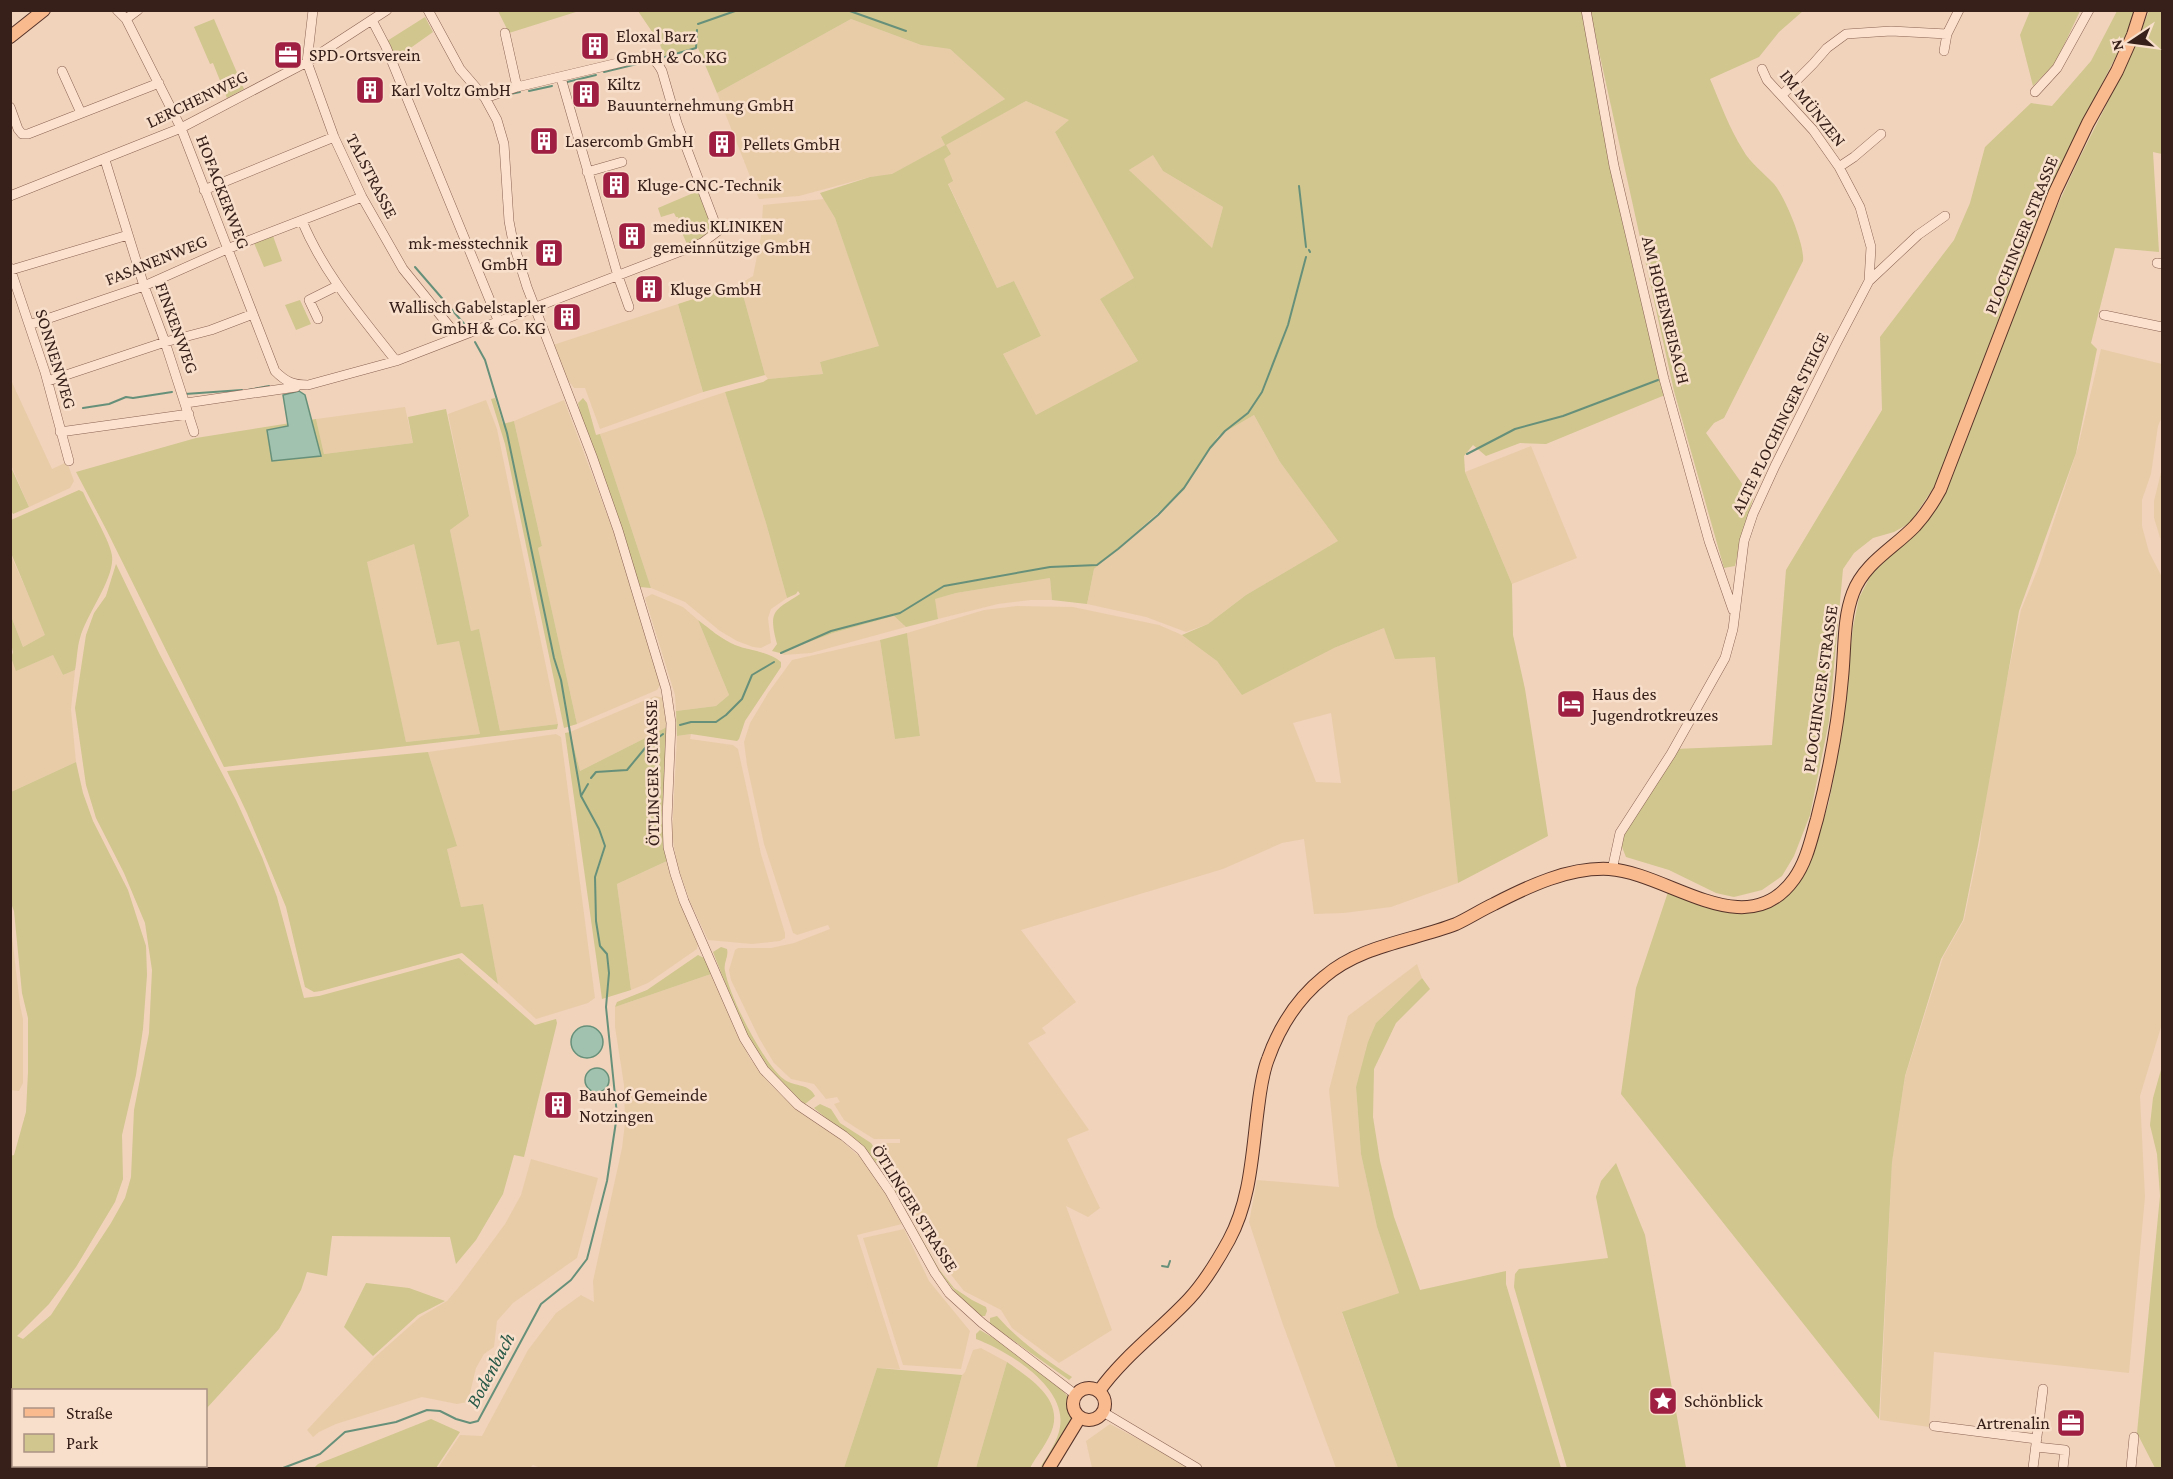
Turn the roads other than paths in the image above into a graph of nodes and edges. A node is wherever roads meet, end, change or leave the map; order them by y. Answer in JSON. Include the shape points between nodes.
{"nodes":[{"id":1,"x":44,"y":10,"type":"edge"},
{"id":2,"x":117,"y":10,"type":"edge"},
{"id":3,"x":138,"y":10,"type":"edge"},
{"id":4,"x":313,"y":10,"type":"edge"},
{"id":5,"x":387,"y":10,"type":"edge"},
{"id":6,"x":428,"y":10,"type":"edge"},
{"id":7,"x":1586,"y":10,"type":"edge"},
{"id":8,"x":1959,"y":10,"type":"edge"},
{"id":9,"x":2089,"y":10,"type":"edge"},
{"id":10,"x":2141,"y":10,"type":"edge"},
{"id":11,"x":126,"y":19,"type":"junction"},
{"id":12,"x":372,"y":22,"type":"junction"},
{"id":13,"x":505,"y":33,"type":"dead end"},
{"id":14,"x":1947,"y":33,"type":"junction"},
{"id":15,"x":10,"y":37,"type":"edge"},
{"id":16,"x":1944,"y":51,"type":"dead end"},
{"id":17,"x":307,"y":62,"type":"junction"},
{"id":18,"x":1762,"y":69,"type":"dead end"},
{"id":19,"x":62,"y":71,"type":"dead end"},
{"id":20,"x":561,"y":78,"type":"junction"},
{"id":21,"x":159,"y":83,"type":"junction"},
{"id":22,"x":517,"y":87,"type":"junction"},
{"id":23,"x":2036,"y":92,"type":"dead end"},
{"id":24,"x":1782,"y":95,"type":"junction"},
{"id":25,"x":485,"y":98,"type":"junction"},
{"id":26,"x":10,"y":107,"type":"edge"},
{"id":27,"x":81,"y":113,"type":"junction"},
{"id":28,"x":180,"y":128,"type":"junction"},
{"id":29,"x":1881,"y":134,"type":"dead end"},
{"id":30,"x":334,"y":137,"type":"junction"},
{"id":31,"x":105,"y":160,"type":"junction"},
{"id":32,"x":622,"y":162,"type":"dead end"},
{"id":33,"x":1839,"y":167,"type":"junction"},
{"id":34,"x":587,"y":172,"type":"junction"},
{"id":35,"x":204,"y":190,"type":"junction"},
{"id":36,"x":10,"y":196,"type":"edge"},
{"id":37,"x":362,"y":197,"type":"junction"},
{"id":38,"x":1945,"y":216,"type":"dead end"},
{"id":39,"x":302,"y":221,"type":"junction"},
{"id":40,"x":128,"y":235,"type":"junction"},
{"id":41,"x":227,"y":249,"type":"junction"},
{"id":42,"x":11,"y":269,"type":"edge"},
{"id":43,"x":618,"y":276,"type":"junction"},
{"id":44,"x":1869,"y":281,"type":"junction"},
{"id":45,"x":144,"y":286,"type":"junction"},
{"id":46,"x":337,"y":286,"type":"junction"},
{"id":47,"x":534,"y":307,"type":"junction"},
{"id":48,"x":630,"y":307,"type":"dead end"},
{"id":49,"x":253,"y":314,"type":"junction"},
{"id":50,"x":2104,"y":315,"type":"dead end"},
{"id":51,"x":318,"y":319,"type":"dead end"},
{"id":52,"x":498,"y":320,"type":"junction"},
{"id":53,"x":29,"y":325,"type":"junction"},
{"id":54,"x":2163,"y":327,"type":"edge"},
{"id":55,"x":195,"y":334,"type":"junction"},
{"id":56,"x":458,"y":337,"type":"junction"},
{"id":57,"x":165,"y":342,"type":"junction"},
{"id":58,"x":198,"y":345,"type":"dead end"},
{"id":59,"x":396,"y":361,"type":"junction"},
{"id":60,"x":48,"y":381,"type":"junction"},
{"id":61,"x":308,"y":386,"type":"junction"},
{"id":62,"x":186,"y":403,"type":"junction"},
{"id":63,"x":189,"y":414,"type":"junction"},
{"id":64,"x":60,"y":432,"type":"junction"},
{"id":65,"x":194,"y":432,"type":"dead end"},
{"id":66,"x":69,"y":461,"type":"dead end"},
{"id":67,"x":1734,"y":612,"type":"junction"},
{"id":68,"x":1612,"y":870,"type":"junction"},
{"id":69,"x":2043,"y":1389,"type":"dead end"},
{"id":70,"x":1099,"y":1391,"type":"junction"},
{"id":71,"x":1076,"y":1395,"type":"junction"},
{"id":72,"x":1103,"y":1412,"type":"junction"},
{"id":73,"x":1080,"y":1417,"type":"junction"},
{"id":74,"x":1934,"y":1426,"type":"dead end"},
{"id":75,"x":2134,"y":1437,"type":"dead end"},
{"id":76,"x":2036,"y":1443,"type":"junction"},
{"id":77,"x":1049,"y":1468,"type":"edge"},
{"id":78,"x":1197,"y":1468,"type":"edge"},
{"id":79,"x":2033,"y":1468,"type":"edge"},
{"id":80,"x":2062,"y":1468,"type":"edge"},
{"id":81,"x":2131,"y":1468,"type":"edge"}],
"edges":[{"from":1,"to":15,"type":"main road"},
{"from":2,"to":11,"type":"street","name":"HOFACKERWEG"},
{"from":3,"to":11,"type":"street"},
{"from":4,"to":17,"type":"street","name":"TALSTRASSE"},
{"from":5,"to":12,"type":"street","name":"LERCHENWEG"},
{"from":6,"to":25,"type":"street","name":"ÖTLINGER STRASSE","via":[[460,69]]},
{"from":7,"to":67,"type":"street","name":"AM HOHENREISACH","via":[[1614,166],[1664,378],[1709,542]]},
{"from":8,"to":14,"type":"street"},
{"from":9,"to":23,"type":"street","via":[[2057,68]]},
{"from":10,"to":68,"type":"main road","name":"PLOCHINGER STRASSE","via":[[2117,71],[2055,192],[1940,490],[1916,525],[1868,568],[1854,590],[1848,608],[1839,711],[1827,774],[1808,851],[1794,879],[1779,895],[1743,908],[1715,904],[1643,876]]},
{"from":11,"to":21,"type":"street","name":"HOFACKERWEG"},
{"from":12,"to":17,"type":"street","name":"LERCHENWEG"},
{"from":12,"to":52,"type":"street"},
{"from":13,"to":22,"type":"street"},
{"from":14,"to":16,"type":"street"},
{"from":14,"to":24,"type":"street","via":[[1846,34]]},
{"from":17,"to":28,"type":"street","name":"LERCHENWEG"},
{"from":17,"to":30,"type":"street","name":"TALSTRASSE"},
{"from":18,"to":24,"type":"street","name":"IM MÜNZEN"},
{"from":19,"to":27,"type":"street"},
{"from":20,"to":22,"type":"street"},
{"from":20,"to":34,"type":"street"},
{"from":20,"to":43,"type":"street","via":[[633,59],[650,57],[657,63],[718,231],[702,243]]},
{"from":21,"to":27,"type":"street"},
{"from":21,"to":28,"type":"street","name":"HOFACKERWEG"},
{"from":22,"to":25,"type":"street"},
{"from":24,"to":33,"type":"street","name":"IM MÜNZEN"},
{"from":25,"to":47,"type":"street","name":"ÖTLINGER STRASSE","via":[[504,144],[513,242]]},
{"from":26,"to":27,"type":"street","via":[[22,134]]},
{"from":28,"to":31,"type":"street","name":"LERCHENWEG"},
{"from":28,"to":35,"type":"street","name":"HOFACKERWEG"},
{"from":29,"to":33,"type":"street","name":"IM MÜNZEN"},
{"from":30,"to":35,"type":"street"},
{"from":30,"to":37,"type":"street","name":"TALSTRASSE"},
{"from":31,"to":36,"type":"street","name":"LERCHENWEG"},
{"from":31,"to":40,"type":"street","name":"FINKENWEG"},
{"from":32,"to":34,"type":"street"},
{"from":33,"to":44,"type":"street","name":"IM MÜNZEN","via":[[1860,207],[1871,247]]},
{"from":34,"to":43,"type":"street"},
{"from":35,"to":41,"type":"street","name":"HOFACKERWEG"},
{"from":37,"to":39,"type":"street","name":"FASANENWEG"},
{"from":37,"to":56,"type":"street","name":"TALSTRASSE","via":[[403,268]]},
{"from":38,"to":44,"type":"street","name":"ALTE PLOCHINGER STEIGE","via":[[1918,235]]},
{"from":39,"to":41,"type":"street","name":"FASANENWEG"},
{"from":39,"to":46,"type":"street"},
{"from":40,"to":42,"type":"street"},
{"from":40,"to":45,"type":"street","name":"FINKENWEG"},
{"from":41,"to":45,"type":"street","name":"FASANENWEG"},
{"from":41,"to":49,"type":"street","name":"HOFACKERWEG"},
{"from":42,"to":53,"type":"street","name":"SONNENWEG"},
{"from":43,"to":47,"type":"street"},
{"from":43,"to":48,"type":"street"},
{"from":44,"to":67,"type":"street","name":"ALTE PLOCHINGER STEIGE","via":[[1753,514],[1744,541]]},
{"from":45,"to":53,"type":"street","name":"FASANENWEG"},
{"from":45,"to":57,"type":"street","name":"FINKENWEG"},
{"from":46,"to":51,"type":"street","via":[[309,300]]},
{"from":46,"to":59,"type":"street"},
{"from":47,"to":52,"type":"street"},
{"from":47,"to":71,"type":"street","name":"ÖTLINGER STRASSE","via":[[592,456],[666,689],[671,723],[668,847],[684,901],[744,1038],[764,1070],[798,1105],[861,1150],[950,1293],[973,1316]]},
{"from":49,"to":55,"type":"street"},
{"from":49,"to":61,"type":"street","name":"HOFACKERWEG","via":[[275,372],[294,385]]},
{"from":50,"to":54,"type":"street"},
{"from":52,"to":56,"type":"street"},
{"from":53,"to":60,"type":"street","name":"SONNENWEG"},
{"from":55,"to":57,"type":"street"},
{"from":55,"to":58,"type":"street"},
{"from":56,"to":59,"type":"street"},
{"from":57,"to":60,"type":"street"},
{"from":57,"to":62,"type":"street","name":"FINKENWEG"},
{"from":59,"to":61,"type":"street"},
{"from":60,"to":64,"type":"street","name":"SONNENWEG"},
{"from":61,"to":62,"type":"street"},
{"from":62,"to":63,"type":"street","name":"FINKENWEG"},
{"from":63,"to":64,"type":"street"},
{"from":63,"to":65,"type":"street","name":"FINKENWEG"},
{"from":64,"to":66,"type":"street","name":"SONNENWEG"},
{"from":67,"to":68,"type":"street","name":"ALTE PLOCHINGER STEIGE","via":[[1725,658],[1620,833]]},
{"from":68,"to":70,"type":"main road","name":"PLOCHINGER STRASSE","via":[[1565,874],[1536,884],[1456,924],[1376,949],[1324,976],[1286,1021],[1267,1061],[1249,1183],[1230,1238],[1191,1297]]},
{"from":69,"to":76,"type":"street"},
{"from":70,"to":71,"type":"main road","via":[[1088,1388]]},
{"from":70,"to":72,"type":"main road","via":[[1105,1403]]},
{"from":71,"to":73,"type":"main road","via":[[1073,1407]]},
{"from":72,"to":73,"type":"main road","via":[[1094,1419]]},
{"from":72,"to":78,"type":"street"},
{"from":73,"to":77,"type":"main road"},
{"from":74,"to":76,"type":"street"},
{"from":75,"to":81,"type":"street"},
{"from":76,"to":79,"type":"street"},
{"from":76,"to":80,"type":"street","via":[[2065,1450]]}]}
